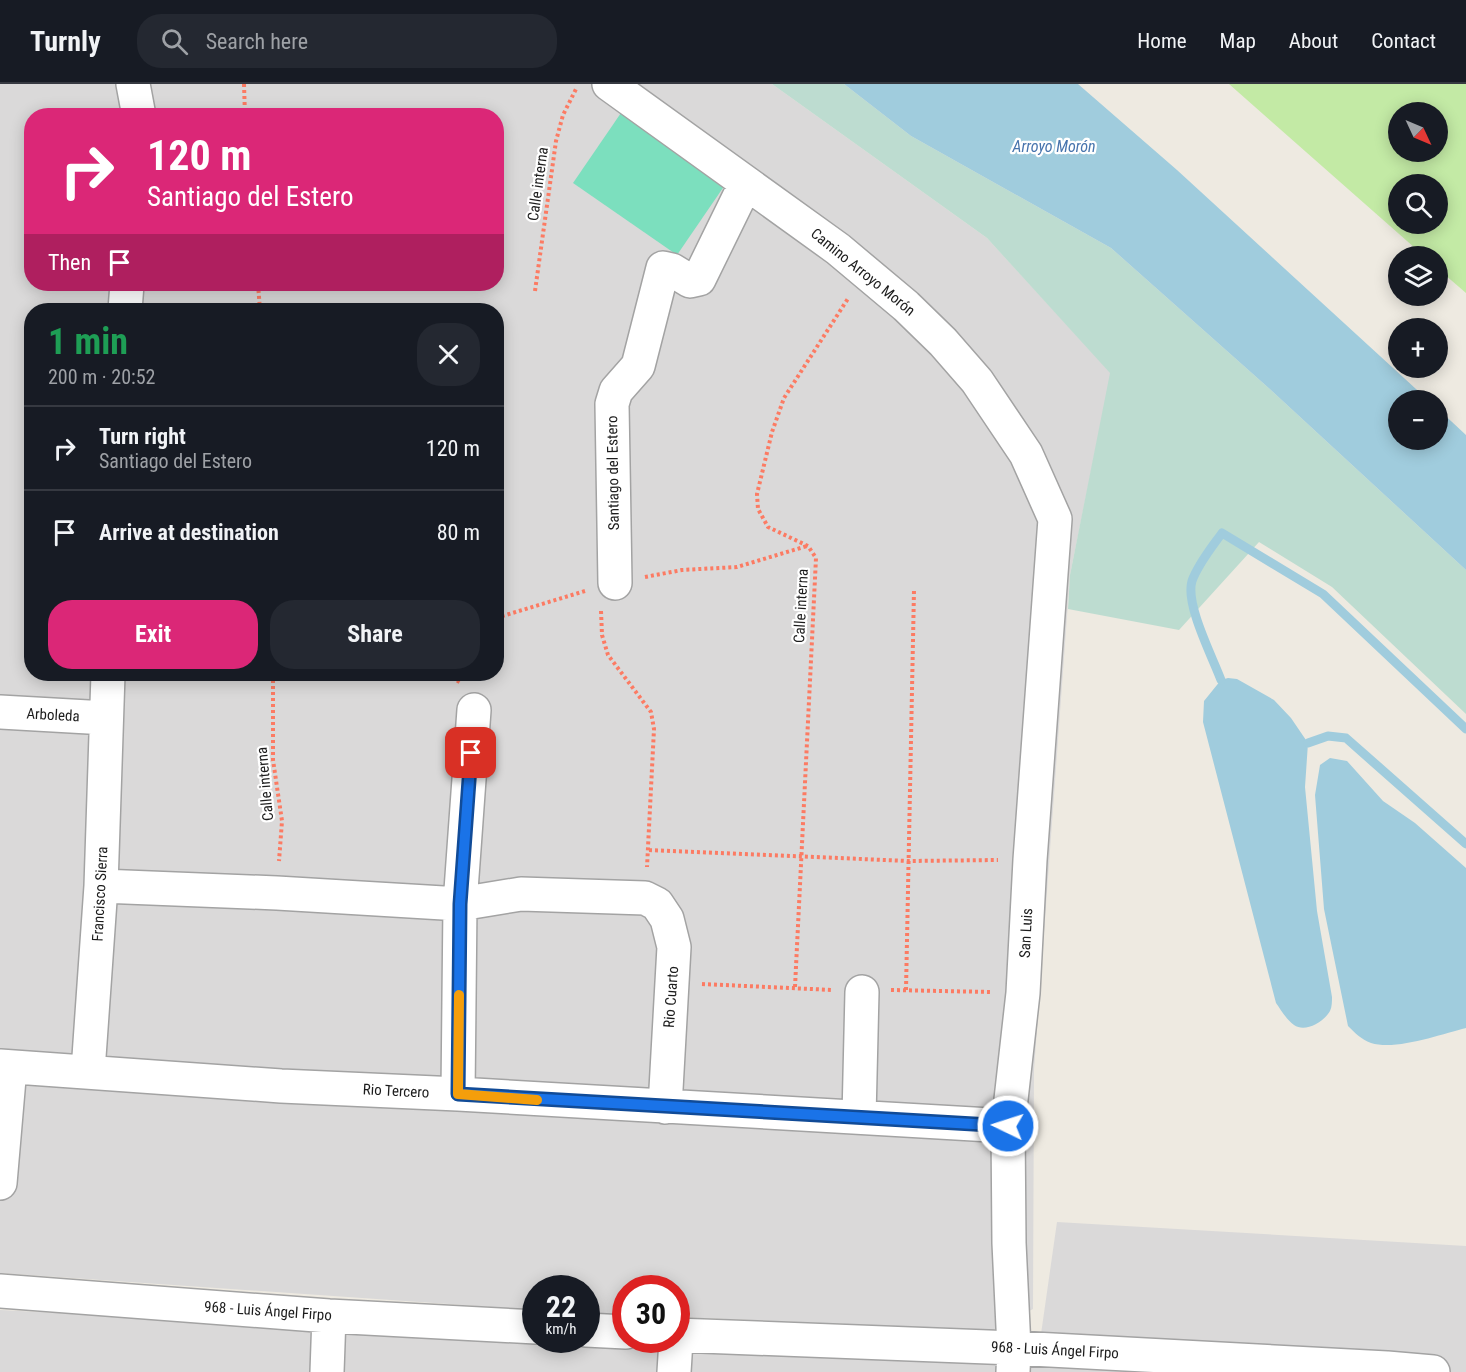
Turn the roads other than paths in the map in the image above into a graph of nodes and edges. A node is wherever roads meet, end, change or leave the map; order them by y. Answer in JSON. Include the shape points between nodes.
{"nodes":[{"id":1,"x":133,"y":84,"type":"edge"},
{"id":2,"x":609,"y":84,"type":"edge"},
{"id":3,"x":138,"y":108,"type":"edge"},
{"id":4,"x":746,"y":183,"type":"junction"},
{"id":5,"x":1055,"y":519,"type":"joint"},
{"id":6,"x":608,"y":584,"type":"road end"},
{"id":7,"x":108,"y":681,"type":"edge"},
{"id":8,"x":474,"y":710,"type":"dead end"},
{"id":9,"x":0,"y":712,"type":"edge"},
{"id":10,"x":106,"y":718,"type":"junction"},
{"id":11,"x":101,"y":886,"type":"junction"},
{"id":12,"x":460,"y":904,"type":"junction"},
{"id":13,"x":862,"y":992,"type":"dead end"},
{"id":14,"x":5,"y":1066,"type":"edge"},
{"id":15,"x":88,"y":1071,"type":"junction"},
{"id":16,"x":458,"y":1094,"type":"junction"},
{"id":17,"x":665,"y":1107,"type":"junction"},
{"id":18,"x":859,"y":1117,"type":"junction"},
{"id":19,"x":1008,"y":1126,"type":"junction"},
{"id":20,"x":0,"y":1183,"type":"edge"},
{"id":21,"x":0,"y":1291,"type":"edge"},
{"id":22,"x":329,"y":1316,"type":"junction"},
{"id":23,"x":522,"y":1326,"type":"edge"},
{"id":24,"x":690,"y":1336,"type":"edge"},
{"id":25,"x":675,"y":1353,"type":"edge"},
{"id":26,"x":1013,"y":1360,"type":"edge"},
{"id":27,"x":1387,"y":1370,"type":"edge"},
{"id":28,"x":327,"y":1372,"type":"edge"},
{"id":29,"x":674,"y":1372,"type":"edge"},
{"id":30,"x":1433,"y":1372,"type":"edge"}],
"edges":[{"from":1,"to":3,"type":"street"},
{"from":2,"to":4,"type":"street","name":"Camino Arroyo Morón"},
{"from":4,"to":5,"type":"street","name":"Camino Arroyo Morón","via":[[867,271],[943,342],[977,381],[1026,454]]},
{"from":4,"to":6,"type":"street","name":"Santiago del Estero","via":[[699,279],[690,281],[663,268],[638,366],[615,391]]},
{"from":5,"to":19,"type":"street","name":"San Luis","via":[[1023,993]]},
{"from":7,"to":10,"type":"street","name":"Francisco Sierra"},
{"from":8,"to":12,"type":"street"},
{"from":9,"to":10,"type":"street","name":"Arboleda"},
{"from":10,"to":11,"type":"street","name":"Francisco Sierra"},
{"from":11,"to":12,"type":"street"},
{"from":11,"to":15,"type":"street","name":"Francisco Sierra"},
{"from":12,"to":16,"type":"street"},
{"from":12,"to":17,"type":"street","name":"Rio Cuarto","via":[[521,894],[645,898],[657,904],[674,947]]},
{"from":13,"to":18,"type":"street"},
{"from":14,"to":15,"type":"street","name":"Rio Tercero"},
{"from":14,"to":20,"type":"street"},
{"from":15,"to":16,"type":"street","name":"Rio Tercero"},
{"from":16,"to":17,"type":"street","name":"Rio Tercero"},
{"from":17,"to":18,"type":"street","name":"Rio Tercero"},
{"from":18,"to":19,"type":"street","name":"Rio Tercero"},
{"from":19,"to":26,"type":"street","name":"San Luis"},
{"from":21,"to":22,"type":"street","name":"968 - Luis Ángel Firpo"},
{"from":22,"to":23,"type":"street","name":"968 - Luis Ángel Firpo"},
{"from":22,"to":28,"type":"street"},
{"from":24,"to":26,"type":"street","name":"968 - Luis Ángel Firpo"},
{"from":25,"to":29,"type":"street"},
{"from":26,"to":27,"type":"street","name":"968 - Luis Ángel Firpo"},
{"from":27,"to":30,"type":"street","name":"968 - Luis Ángel Firpo"}]}
